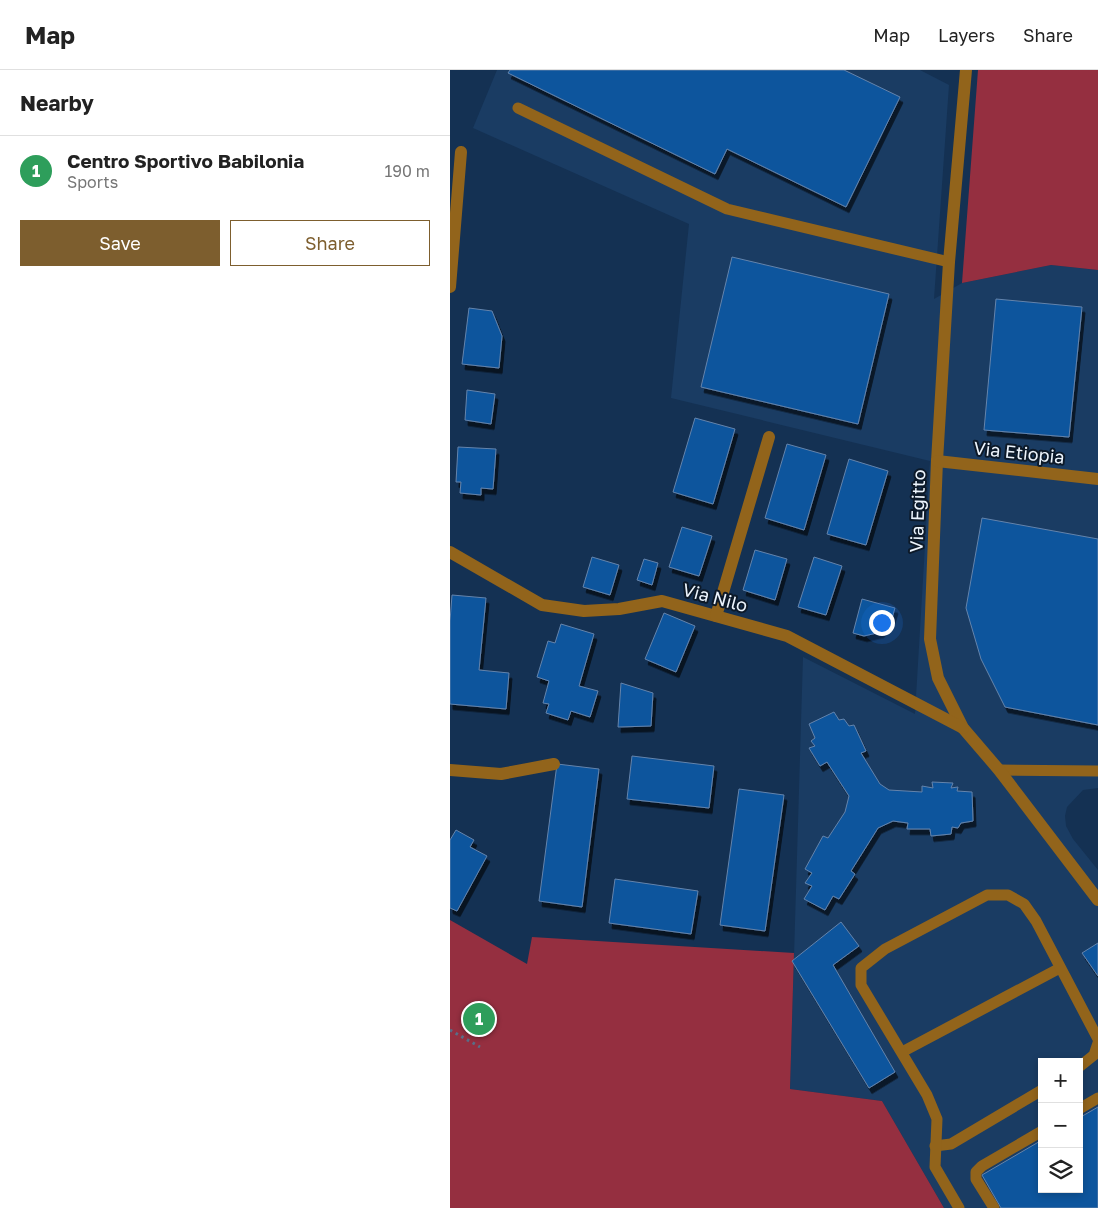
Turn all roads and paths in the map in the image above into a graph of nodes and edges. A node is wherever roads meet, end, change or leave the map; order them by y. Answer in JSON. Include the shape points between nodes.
{"nodes":[{"id":1,"x":966,"y":70,"type":"edge"},
{"id":2,"x":518,"y":108,"type":"dead end"},
{"id":3,"x":461,"y":152,"type":"dead end"},
{"id":4,"x":949,"y":262,"type":"junction"},
{"id":5,"x":450,"y":287,"type":"edge"},
{"id":6,"x":769,"y":437,"type":"dead end"},
{"id":7,"x":937,"y":461,"type":"junction"},
{"id":8,"x":1098,"y":479,"type":"edge"},
{"id":9,"x":450,"y":552,"type":"edge"},
{"id":10,"x":716,"y":616,"type":"junction"},
{"id":11,"x":963,"y":728,"type":"junction"},
{"id":12,"x":554,"y":764,"type":"dead end"},
{"id":13,"x":450,"y":770,"type":"edge"},
{"id":14,"x":999,"y":770,"type":"junction"},
{"id":15,"x":1098,"y":771,"type":"edge"},
{"id":16,"x":1098,"y":900,"type":"edge"},
{"id":17,"x":1060,"y":968,"type":"junction"},
{"id":18,"x":450,"y":1030,"type":"edge"},
{"id":19,"x":1098,"y":1039,"type":"edge"},
{"id":20,"x":1098,"y":1043,"type":"edge"},
{"id":21,"x":480,"y":1047,"type":"dead end"},
{"id":22,"x":902,"y":1052,"type":"junction"},
{"id":23,"x":1083,"y":1064,"type":"edge"},
{"id":24,"x":1038,"y":1092,"type":"edge"},
{"id":25,"x":1098,"y":1098,"type":"edge"},
{"id":26,"x":1083,"y":1107,"type":"edge"},
{"id":27,"x":1038,"y":1133,"type":"edge"},
{"id":28,"x":935,"y":1146,"type":"junction"},
{"id":29,"x":959,"y":1208,"type":"edge"},
{"id":30,"x":994,"y":1208,"type":"edge"}],
"edges":[{"from":1,"to":4,"type":"street","name":"Via Egitto"},
{"from":2,"to":4,"type":"lane","via":[[727,209]]},
{"from":3,"to":5,"type":"street"},
{"from":4,"to":7,"type":"street","name":"Via Egitto"},
{"from":6,"to":10,"type":"street"},
{"from":7,"to":8,"type":"street","name":"Via Etiopia"},
{"from":7,"to":11,"type":"street","name":"Via Egitto","via":[[930,639],[938,678]]},
{"from":9,"to":10,"type":"street","name":"Via Nilo","via":[[542,605],[584,611],[662,601]]},
{"from":10,"to":11,"type":"street","name":"Via Nilo","via":[[787,636]]},
{"from":11,"to":14,"type":"street","name":"Via Egitto"},
{"from":12,"to":13,"type":"street","via":[[501,774]]},
{"from":14,"to":15,"type":"lane"},
{"from":14,"to":16,"type":"street","name":"Via Egitto"},
{"from":17,"to":19,"type":"lane"},
{"from":17,"to":22,"type":"lane"},
{"from":17,"to":22,"type":"lane","via":[[1024,904],[1008,894],[987,895],[885,949],[861,968],[861,985]]},
{"from":18,"to":21,"type":"path"},
{"from":20,"to":23,"type":"lane","via":[[1094,1055]]},
{"from":22,"to":28,"type":"lane","via":[[937,1119]]},
{"from":24,"to":28,"type":"lane","via":[[951,1144]]},
{"from":25,"to":26,"type":"lane"},
{"from":27,"to":30,"type":"lane","via":[[976,1172],[976,1179]]},
{"from":28,"to":29,"type":"lane","via":[[935,1167]]}]}
